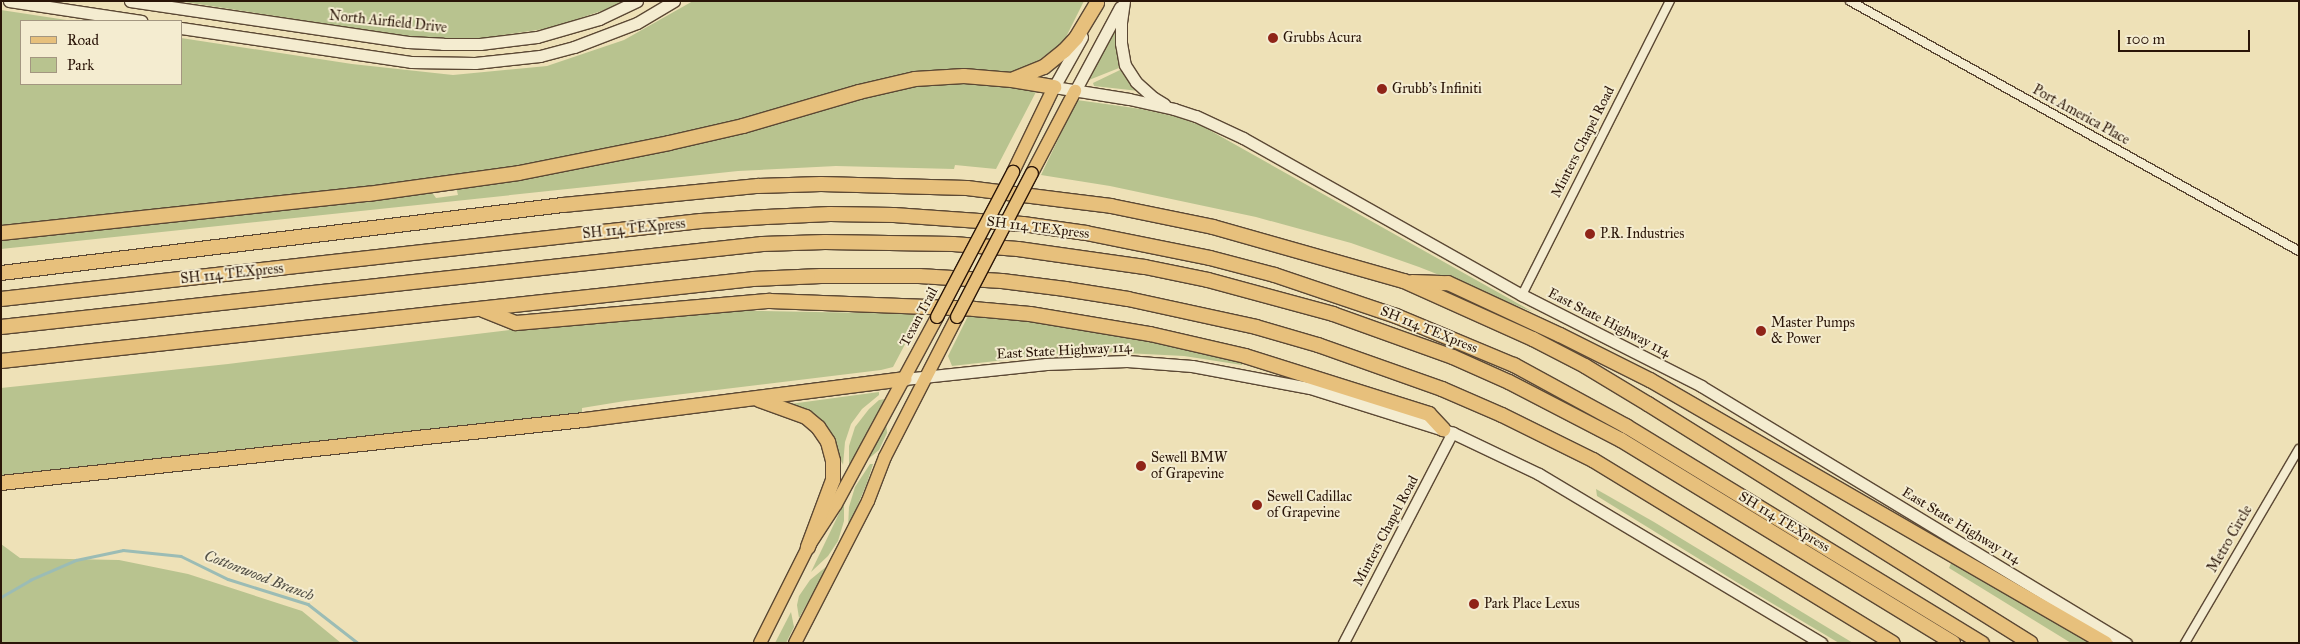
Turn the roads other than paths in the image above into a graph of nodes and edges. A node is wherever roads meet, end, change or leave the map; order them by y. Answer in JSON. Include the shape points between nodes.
{"nodes":[{"id":1,"x":9,"y":1,"type":"edge"},
{"id":2,"x":130,"y":1,"type":"edge"},
{"id":3,"x":637,"y":1,"type":"edge"},
{"id":4,"x":674,"y":1,"type":"edge"},
{"id":5,"x":1123,"y":1,"type":"edge"},
{"id":6,"x":1670,"y":1,"type":"edge"},
{"id":7,"x":1850,"y":1,"type":"edge"},
{"id":8,"x":1098,"y":2,"type":"edge"},
{"id":9,"x":135,"y":20,"type":"edge"},
{"id":10,"x":182,"y":28,"type":"edge"},
{"id":11,"x":1012,"y":80,"type":"junction"},
{"id":12,"x":1054,"y":87,"type":"junction"},
{"id":13,"x":1075,"y":91,"type":"junction"},
{"id":14,"x":1174,"y":109,"type":"junction"},
{"id":15,"x":1,"y":233,"type":"edge"},
{"id":16,"x":2299,"y":251,"type":"edge"},
{"id":17,"x":1,"y":273,"type":"edge"},
{"id":18,"x":1404,"y":281,"type":"junction"},
{"id":19,"x":1522,"y":296,"type":"junction"},
{"id":20,"x":1,"y":299,"type":"edge"},
{"id":21,"x":480,"y":309,"type":"junction"},
{"id":22,"x":1,"y":327,"type":"edge"},
{"id":23,"x":1,"y":360,"type":"edge"},
{"id":24,"x":926,"y":375,"type":"junction"},
{"id":25,"x":904,"y":379,"type":"junction"},
{"id":26,"x":753,"y":398,"type":"junction"},
{"id":27,"x":1448,"y":431,"type":"junction"},
{"id":28,"x":2299,"y":449,"type":"edge"},
{"id":29,"x":1,"y":484,"type":"edge"},
{"id":30,"x":808,"y":547,"type":"junction"},
{"id":31,"x":760,"y":643,"type":"edge"},
{"id":32,"x":795,"y":643,"type":"edge"},
{"id":33,"x":1344,"y":643,"type":"edge"},
{"id":34,"x":1821,"y":643,"type":"edge"},
{"id":35,"x":1893,"y":643,"type":"edge"},
{"id":36,"x":1953,"y":643,"type":"edge"},
{"id":37,"x":1982,"y":643,"type":"edge"},
{"id":38,"x":2030,"y":643,"type":"edge"},
{"id":39,"x":2105,"y":643,"type":"edge"},
{"id":40,"x":2126,"y":643,"type":"edge"},
{"id":41,"x":2184,"y":643,"type":"edge"}],
"edges":[{"from":1,"to":9,"type":"main road"},
{"from":2,"to":3,"type":"main road","name":"North Airfield Drive","via":[[408,42],[480,44],[537,37],[599,19]]},
{"from":4,"to":10,"type":"main road","via":[[637,23],[574,47],[540,56],[475,63],[412,62]]},
{"from":5,"to":13,"type":"main road"},
{"from":5,"to":14,"type":"main road","via":[[1121,29],[1126,65],[1136,82],[1154,98]]},
{"from":6,"to":19,"type":"street","name":"Minters Chapel Road"},
{"from":7,"to":16,"type":"street","name":"Port America Place"},
{"from":8,"to":11,"type":"highway","via":[[1076,38],[1051,62],[1030,75]]},
{"from":8,"to":12,"type":"main road","name":"Texan Trail"},
{"from":11,"to":12,"type":"highway"},
{"from":11,"to":15,"type":"highway","via":[[964,76],[915,79],[743,126],[594,160],[449,184]]},
{"from":12,"to":13,"type":"main road","name":"East State Highway 114"},
{"from":12,"to":25,"type":"main road","name":"Texan Trail","bridge":true},
{"from":13,"to":14,"type":"main road","name":"East State Highway 114"},
{"from":13,"to":24,"type":"main road","bridge":true},
{"from":14,"to":19,"type":"main road","name":"East State Highway 114","via":[[1218,126],[1289,162]]},
{"from":17,"to":18,"type":"highway","via":[[674,193],[820,184],[967,188],[1110,206],[1213,227]]},
{"from":18,"to":38,"type":"highway","via":[[1585,366]]},
{"from":18,"to":39,"type":"highway","via":[[1448,283],[1650,380]]},
{"from":19,"to":40,"type":"main road","name":"East State Highway 114","via":[[1701,386]]},
{"from":20,"to":37,"type":"highway","name":"SH 114 TEXpress","via":[[701,221],[766,217],[830,214],[922,216],[1086,233],[1275,275],[1396,316],[1514,365],[1626,426]]},
{"from":21,"to":23,"type":"highway"},
{"from":21,"to":27,"type":"highway","via":[[516,323],[770,301],[974,308],[1030,314],[1150,334],[1245,356],[1429,414]]},
{"from":21,"to":35,"type":"highway","via":[[753,279],[919,276],[1065,289],[1247,324],[1318,344],[1442,389],[1593,460]]},
{"from":22,"to":36,"type":"highway","name":"SH 114 TEXpress","via":[[762,244],[953,244],[1126,264],[1208,280],[1333,314],[1453,357],[1509,382],[1621,440]]},
{"from":24,"to":25,"type":"main road","name":"East State Highway 114"},
{"from":24,"to":27,"type":"main road","name":"East State Highway 114","via":[[1092,362],[1192,366],[1310,388]]},
{"from":24,"to":32,"type":"main road","via":[[885,457],[868,502]]},
{"from":25,"to":26,"type":"highway"},
{"from":25,"to":30,"type":"main road","name":"Texan Trail","via":[[836,504]]},
{"from":26,"to":29,"type":"highway","via":[[584,420]]},
{"from":26,"to":30,"type":"highway","via":[[806,417],[828,442],[833,480]]},
{"from":27,"to":33,"type":"street","name":"Minters Chapel Road"},
{"from":27,"to":34,"type":"main road","name":"East State Highway 114","via":[[1539,474]]},
{"from":28,"to":41,"type":"street","name":"Metro Circle"},
{"from":30,"to":31,"type":"main road","name":"Texan Trail"}]}
